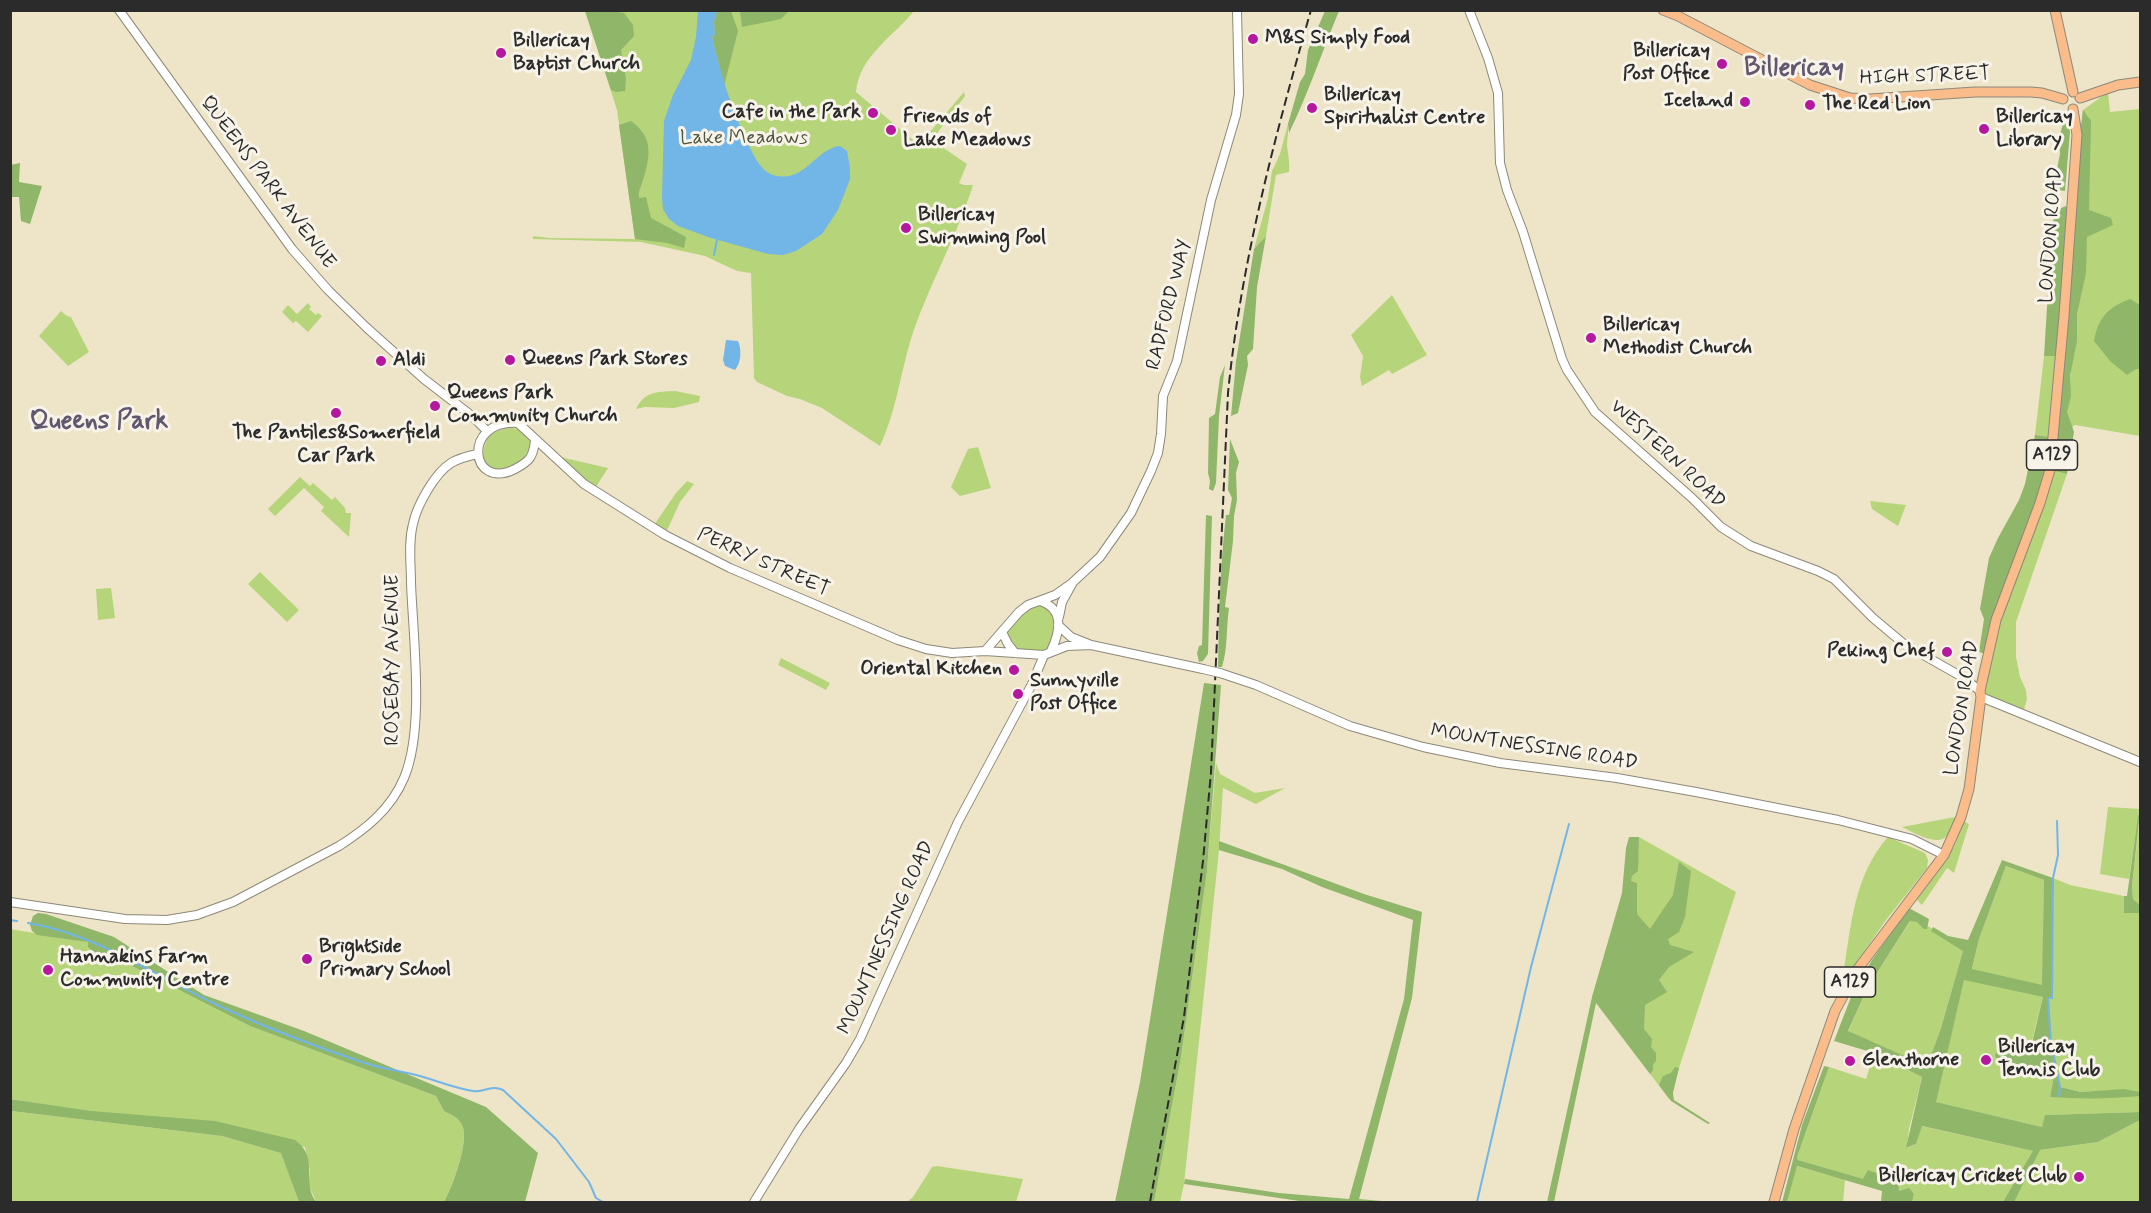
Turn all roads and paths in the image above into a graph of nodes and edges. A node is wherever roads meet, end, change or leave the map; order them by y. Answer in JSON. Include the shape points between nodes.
{"nodes":[{"id":1,"x":119,"y":10,"type":"edge"},
{"id":2,"x":1237,"y":10,"type":"edge"},
{"id":3,"x":1469,"y":10,"type":"edge"},
{"id":4,"x":1663,"y":10,"type":"edge"},
{"id":5,"x":2055,"y":10,"type":"edge"},
{"id":6,"x":2140,"y":82,"type":"edge"},
{"id":7,"x":2076,"y":95,"type":"junction"},
{"id":8,"x":2063,"y":99,"type":"junction"},
{"id":9,"x":2073,"y":109,"type":"junction"},
{"id":10,"x":487,"y":431,"type":"junction"},
{"id":11,"x":535,"y":441,"type":"junction"},
{"id":12,"x":548,"y":453,"type":"junction"},
{"id":13,"x":477,"y":454,"type":"junction"},
{"id":14,"x":533,"y":455,"type":"junction"},
{"id":15,"x":1072,"y":583,"type":"junction"},
{"id":16,"x":1040,"y":601,"type":"junction"},
{"id":17,"x":1058,"y":622,"type":"junction"},
{"id":18,"x":1002,"y":632,"type":"junction"},
{"id":19,"x":1091,"y":645,"type":"junction"},
{"id":20,"x":985,"y":651,"type":"junction"},
{"id":21,"x":1015,"y":653,"type":"junction"},
{"id":22,"x":1048,"y":653,"type":"junction"},
{"id":23,"x":1027,"y":654,"type":"junction"},
{"id":24,"x":1035,"y":678,"type":"junction"},
{"id":25,"x":1981,"y":694,"type":"junction"},
{"id":26,"x":2140,"y":762,"type":"edge"},
{"id":27,"x":1944,"y":855,"type":"junction"},
{"id":28,"x":10,"y":902,"type":"edge"},
{"id":29,"x":754,"y":1203,"type":"edge"},
{"id":30,"x":1774,"y":1203,"type":"edge"}],
"edges":[{"from":1,"to":10,"type":"street","name":"QUEENS PARK AVENUE","via":[[292,249],[367,328]]},
{"from":2,"to":15,"type":"street","name":"RADFORD WAY","via":[[1236,115],[1211,200],[1177,361],[1163,396],[1158,453],[1131,513],[1100,556]]},
{"from":3,"to":25,"type":"street","name":"WESTERN ROAD","via":[[1498,93],[1500,163],[1507,190],[1562,359],[1595,412],[1721,527],[1751,546],[1834,579],[1904,644],[1964,678]]},
{"from":4,"to":8,"type":"main road","name":"HIGH STREET","via":[[1810,85],[1850,98],[2031,92]]},
{"from":5,"to":7,"type":"main road"},
{"from":6,"to":7,"type":"main road"},
{"from":7,"to":8,"type":"main road","via":[[2066,94]]},
{"from":7,"to":9,"type":"main road","via":[[2079,104]]},
{"from":8,"to":9,"type":"main road"},
{"from":9,"to":25,"type":"main road","name":"LONDON ROAD","number":"A129","via":[[2077,135],[2052,455],[2040,503],[1996,620]]},
{"from":10,"to":11,"type":"street","via":[[518,423]]},
{"from":10,"to":13,"type":"street"},
{"from":11,"to":12,"type":"street","name":"PERRY STREET"},
{"from":11,"to":14,"type":"street"},
{"from":12,"to":14,"type":"street"},
{"from":12,"to":20,"type":"street","name":"PERRY STREET","via":[[584,484],[636,518],[730,568],[914,645],[952,653]]},
{"from":13,"to":14,"type":"street","via":[[488,470],[503,474]]},
{"from":13,"to":28,"type":"street","name":"ROSEBAY AVENUE","via":[[450,463],[431,484],[413,522],[410,553],[414,741],[399,790],[375,820],[339,846],[278,879],[197,915],[167,920],[125,919]]},
{"from":15,"to":16,"type":"street","name":"RADFORD WAY"},
{"from":15,"to":17,"type":"street","name":"RADFORD WAY"},
{"from":16,"to":17,"type":"street","name":"MOUNTNESSING ROAD","via":[[1055,610]]},
{"from":16,"to":18,"type":"street","via":[[1028,605]]},
{"from":17,"to":19,"type":"street","name":"MOUNTNESSING ROAD","via":[[1071,638]]},
{"from":17,"to":22,"type":"street","name":"MOUNTNESSING ROAD","via":[[1056,640]]},
{"from":18,"to":20,"type":"street"},
{"from":18,"to":21,"type":"street"},
{"from":19,"to":22,"type":"street","name":"MOUNTNESSING ROAD","via":[[1067,646]]},
{"from":19,"to":27,"type":"street","name":"MOUNTNESSING ROAD","bridge":true,"via":[[1220,673],[1350,726],[1423,747],[1500,764],[1617,778],[1838,820],[1912,839]]},
{"from":20,"to":21,"type":"street","name":"PERRY STREET"},
{"from":21,"to":23,"type":"street","name":"MOUNTNESSING ROAD"},
{"from":22,"to":23,"type":"street","name":"MOUNTNESSING ROAD"},
{"from":22,"to":24,"type":"street","name":"MOUNTNESSING ROAD"},
{"from":23,"to":24,"type":"street"},
{"from":24,"to":29,"type":"street","name":"MOUNTNESSING ROAD","via":[[958,822],[860,1039]]},
{"from":25,"to":26,"type":"street","name":"WESTERN ROAD"},
{"from":25,"to":27,"type":"main road","name":"LONDON ROAD","number":"A129","via":[[1969,789]]},
{"from":27,"to":30,"type":"main road","name":"LONDON ROAD","number":"A129","via":[[1857,970],[1835,1011],[1794,1129]]}]}
